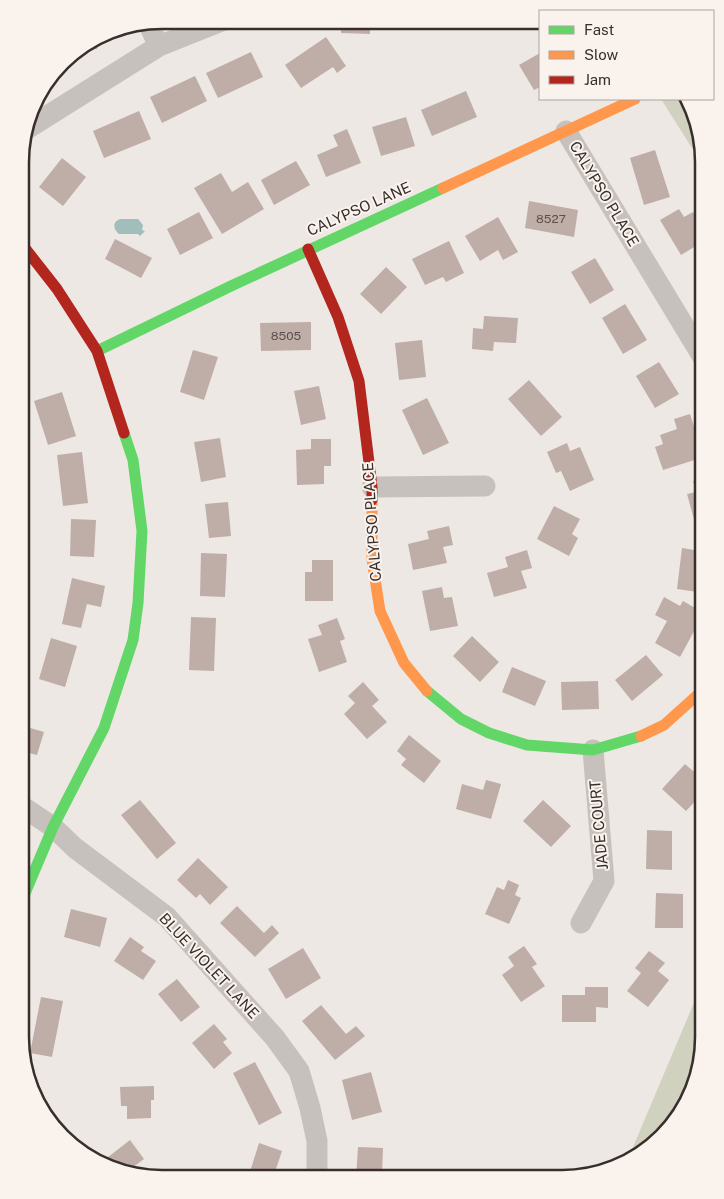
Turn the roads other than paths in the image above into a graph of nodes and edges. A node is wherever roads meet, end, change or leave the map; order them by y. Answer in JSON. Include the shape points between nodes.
{"nodes":[{"id":1,"x":151,"y":29,"type":"edge"},
{"id":2,"x":202,"y":29,"type":"edge"},
{"id":3,"x":159,"y":46,"type":"junction"},
{"id":4,"x":632,"y":100,"type":"edge"},
{"id":5,"x":34,"y":124,"type":"edge"},
{"id":6,"x":566,"y":131,"type":"junction"},
{"id":7,"x":308,"y":249,"type":"junction"},
{"id":8,"x":29,"y":253,"type":"edge"},
{"id":9,"x":695,"y":344,"type":"edge"},
{"id":10,"x":98,"y":351,"type":"junction"},
{"id":11,"x":485,"y":486,"type":"dead end"},
{"id":12,"x":372,"y":487,"type":"junction"},
{"id":13,"x":695,"y":697,"type":"edge"},
{"id":14,"x":593,"y":750,"type":"junction"},
{"id":15,"x":29,"y":811,"type":"edge"},
{"id":16,"x":53,"y":827,"type":"junction"},
{"id":17,"x":29,"y":884,"type":"edge"},
{"id":18,"x":581,"y":923,"type":"dead end"},
{"id":19,"x":317,"y":1170,"type":"edge"}],
"edges":[{"from":1,"to":3,"type":"street"},
{"from":2,"to":3,"type":"street"},
{"from":3,"to":5,"type":"street"},
{"from":4,"to":6,"type":"street","name":"CALYPSO LANE"},
{"from":6,"to":7,"type":"street","name":"CALYPSO LANE"},
{"from":6,"to":9,"type":"street","name":"CALYPSO PLACE"},
{"from":7,"to":10,"type":"street","name":"CALYPSO LANE"},
{"from":7,"to":12,"type":"street","name":"CALYPSO PLACE","via":[[338,317],[359,381]]},
{"from":8,"to":10,"type":"street"},
{"from":10,"to":16,"type":"street","via":[[133,460],[142,531],[138,604],[133,640],[104,728]]},
{"from":11,"to":12,"type":"street"},
{"from":12,"to":14,"type":"street","name":"CALYPSO PLACE","via":[[372,559],[380,611],[404,663],[425,688],[461,719],[489,733],[527,745]]},
{"from":13,"to":14,"type":"street","name":"CALYPSO PLACE","via":[[664,725],[644,736]]},
{"from":14,"to":18,"type":"street","name":"JADE COURT","via":[[604,881]]},
{"from":15,"to":16,"type":"street","name":"BLUE VIOLET LANE"},
{"from":16,"to":17,"type":"street"},
{"from":16,"to":19,"type":"street","name":"BLUE VIOLET LANE","via":[[75,848],[167,917],[275,1038],[299,1071],[317,1141]]}]}
